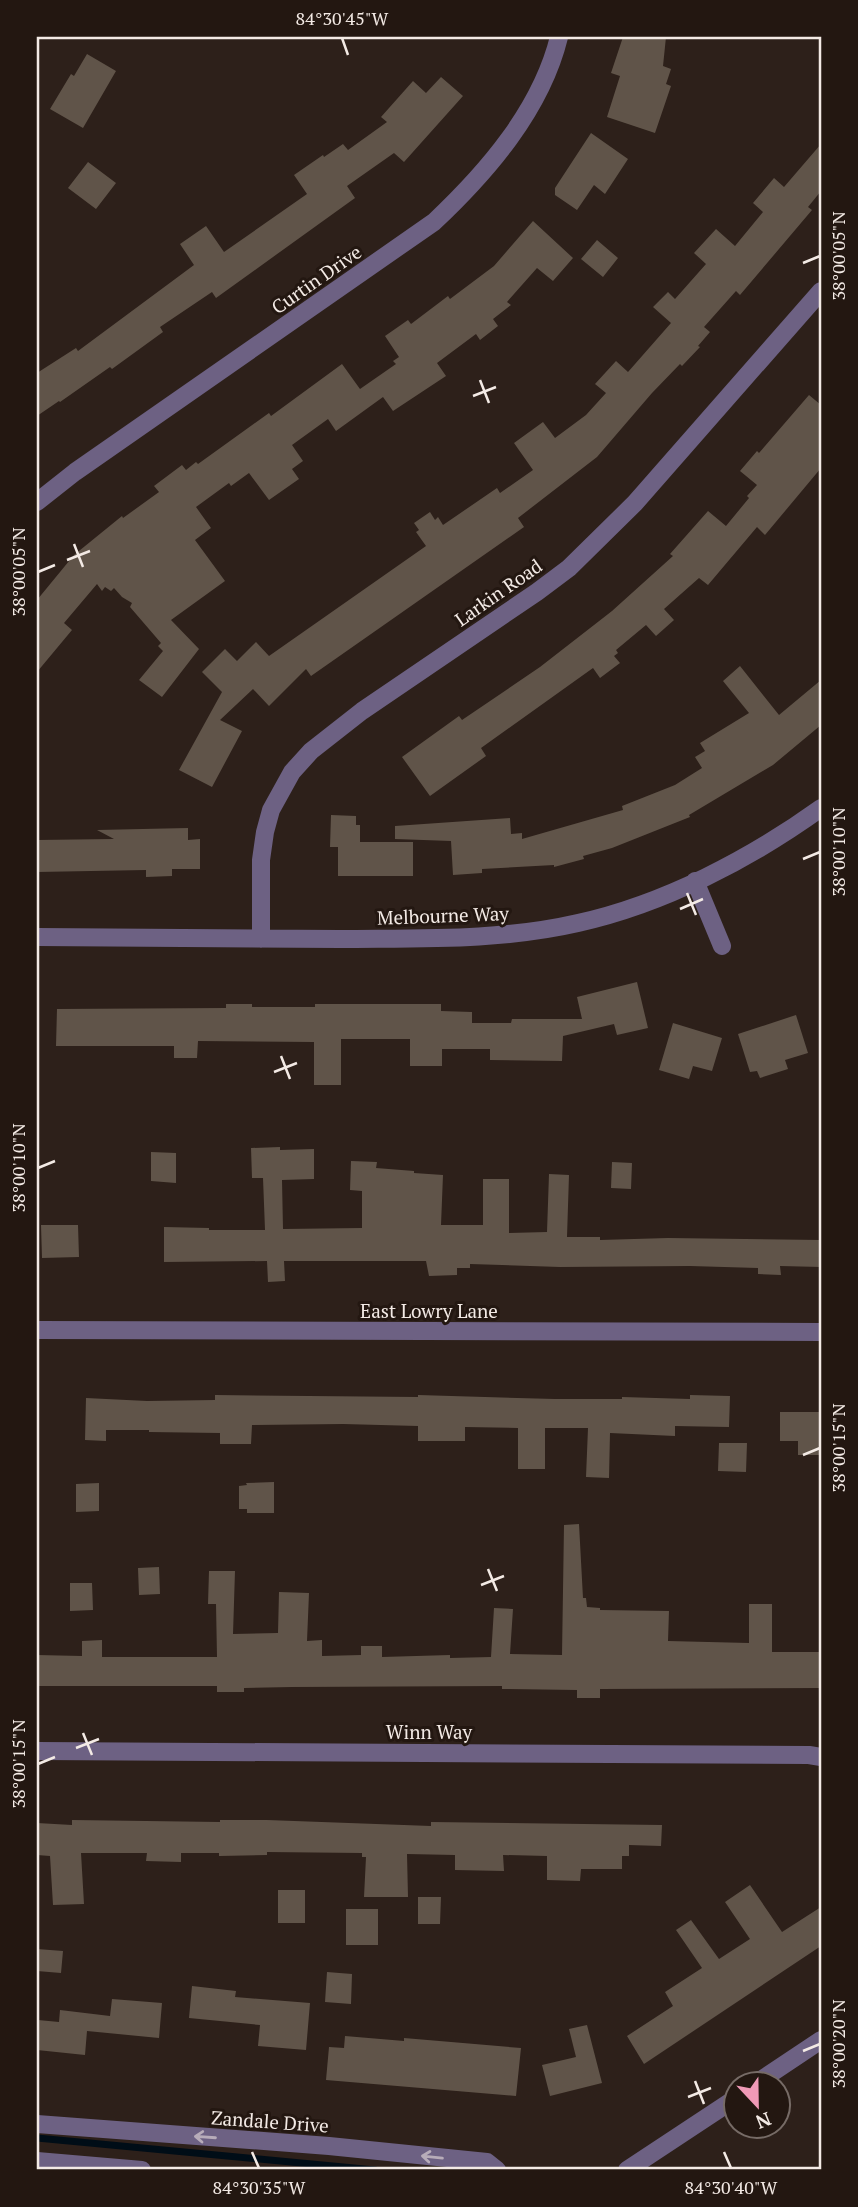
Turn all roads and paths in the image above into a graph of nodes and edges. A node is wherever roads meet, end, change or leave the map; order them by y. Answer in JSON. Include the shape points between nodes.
{"nodes":[{"id":1,"x":559,"y":37,"type":"edge"},
{"id":2,"x":821,"y":291,"type":"edge"},
{"id":3,"x":37,"y":502,"type":"edge"},
{"id":4,"x":821,"y":808,"type":"edge"},
{"id":5,"x":695,"y":881,"type":"junction"},
{"id":6,"x":37,"y":937,"type":"edge"},
{"id":7,"x":261,"y":939,"type":"junction"},
{"id":8,"x":722,"y":946,"type":"dead end"},
{"id":9,"x":37,"y":1330,"type":"edge"},
{"id":10,"x":821,"y":1332,"type":"edge"},
{"id":11,"x":37,"y":1751,"type":"edge"},
{"id":12,"x":821,"y":1757,"type":"edge"},
{"id":13,"x":821,"y":2040,"type":"edge"},
{"id":14,"x":776,"y":2070,"type":"edge"},
{"id":15,"x":722,"y":2107,"type":"edge"},
{"id":16,"x":37,"y":2124,"type":"edge"},
{"id":17,"x":37,"y":2161,"type":"edge"},
{"id":18,"x":142,"y":2170,"type":"edge"},
{"id":19,"x":497,"y":2170,"type":"edge"},
{"id":20,"x":627,"y":2170,"type":"edge"}],
"edges":[{"from":1,"to":3,"type":"street","name":"Curtin Drive","via":[[517,127],[465,193],[433,222]]},
{"from":2,"to":7,"type":"street","name":"Larkin Road","via":[[644,493],[569,568],[362,711],[292,772],[265,832]]},
{"from":4,"to":5,"type":"street","name":"Melbourne Way","via":[[747,857]]},
{"from":5,"to":7,"type":"street","name":"Melbourne Way","via":[[617,913],[493,937]]},
{"from":5,"to":8,"type":"street"},
{"from":6,"to":7,"type":"street","name":"Melbourne Way"},
{"from":9,"to":10,"type":"street","name":"East Lowry Lane"},
{"from":11,"to":12,"type":"street","name":"Winn Way"},
{"from":13,"to":14,"type":"street"},
{"from":15,"to":20,"type":"street"},
{"from":19,"to":16,"type":"street","name":"Zandale Drive","one_way":true,"via":[[487,2162],[408,2154]]},
{"from":17,"to":18,"type":"street"}]}
